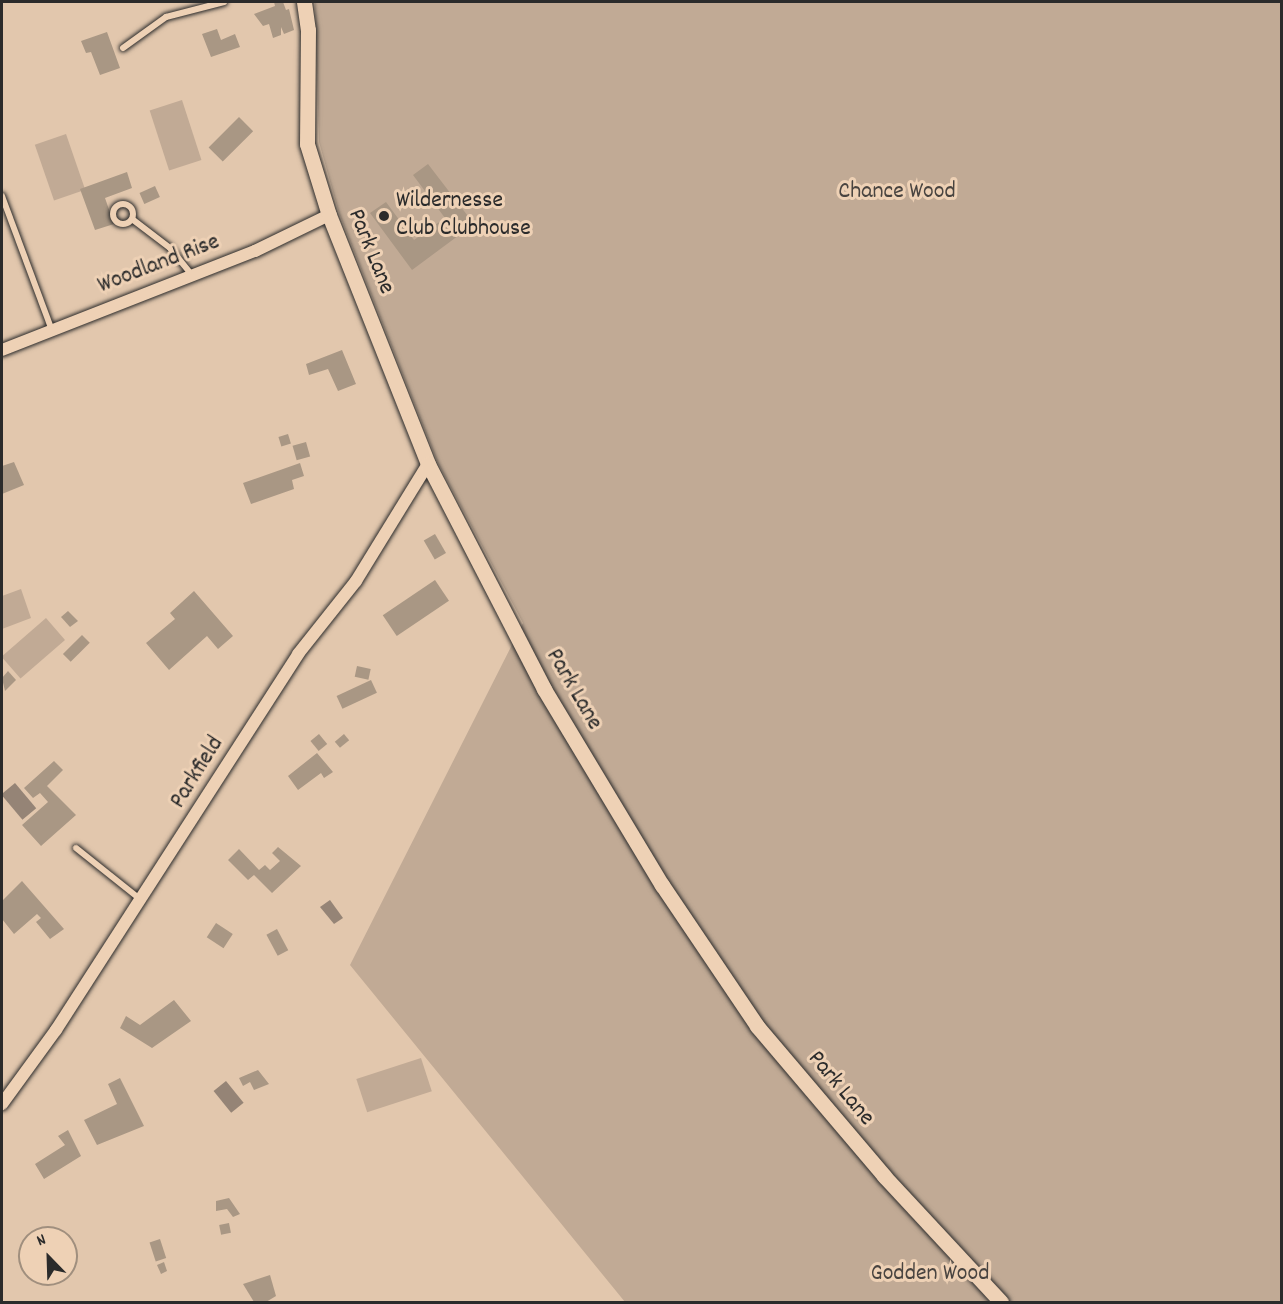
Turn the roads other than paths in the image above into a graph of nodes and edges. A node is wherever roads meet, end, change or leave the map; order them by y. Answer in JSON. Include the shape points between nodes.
{"nodes":[{"id":1,"x":224,"y":2,"type":"edge"},
{"id":2,"x":304,"y":2,"type":"edge"},
{"id":3,"x":123,"y":48,"type":"dead end"},
{"id":4,"x":2,"y":196,"type":"edge"},
{"id":5,"x":329,"y":215,"type":"junction"},
{"id":6,"x":132,"y":219,"type":"dead end"},
{"id":7,"x":192,"y":275,"type":"junction"},
{"id":8,"x":51,"y":328,"type":"junction"},
{"id":9,"x":2,"y":350,"type":"edge"},
{"id":10,"x":429,"y":464,"type":"junction"},
{"id":11,"x":76,"y":848,"type":"dead end"},
{"id":12,"x":140,"y":899,"type":"junction"},
{"id":13,"x":2,"y":1104,"type":"edge"},
{"id":14,"x":1001,"y":1302,"type":"edge"}],
"edges":[{"from":1,"to":3,"type":"lane","via":[[166,17]]},
{"from":2,"to":5,"type":"street","name":"Park Lane","via":[[308,30],[308,144]]},
{"from":4,"to":8,"type":"lane"},
{"from":5,"to":7,"type":"street","name":"Woodland Rise","via":[[255,251]]},
{"from":5,"to":10,"type":"street","name":"Park Lane"},
{"from":6,"to":7,"type":"lane","via":[[170,248]]},
{"from":7,"to":8,"type":"street","name":"Woodland Rise"},
{"from":8,"to":9,"type":"street","name":"Woodland Rise"},
{"from":10,"to":12,"type":"street","name":"Parkfield","via":[[356,581],[298,654]]},
{"from":10,"to":14,"type":"street","name":"Park Lane","via":[[544,689],[662,885],[757,1026],[884,1176]]},
{"from":11,"to":12,"type":"lane"},
{"from":12,"to":13,"type":"street","name":"Parkfield","via":[[56,1030]]}]}
